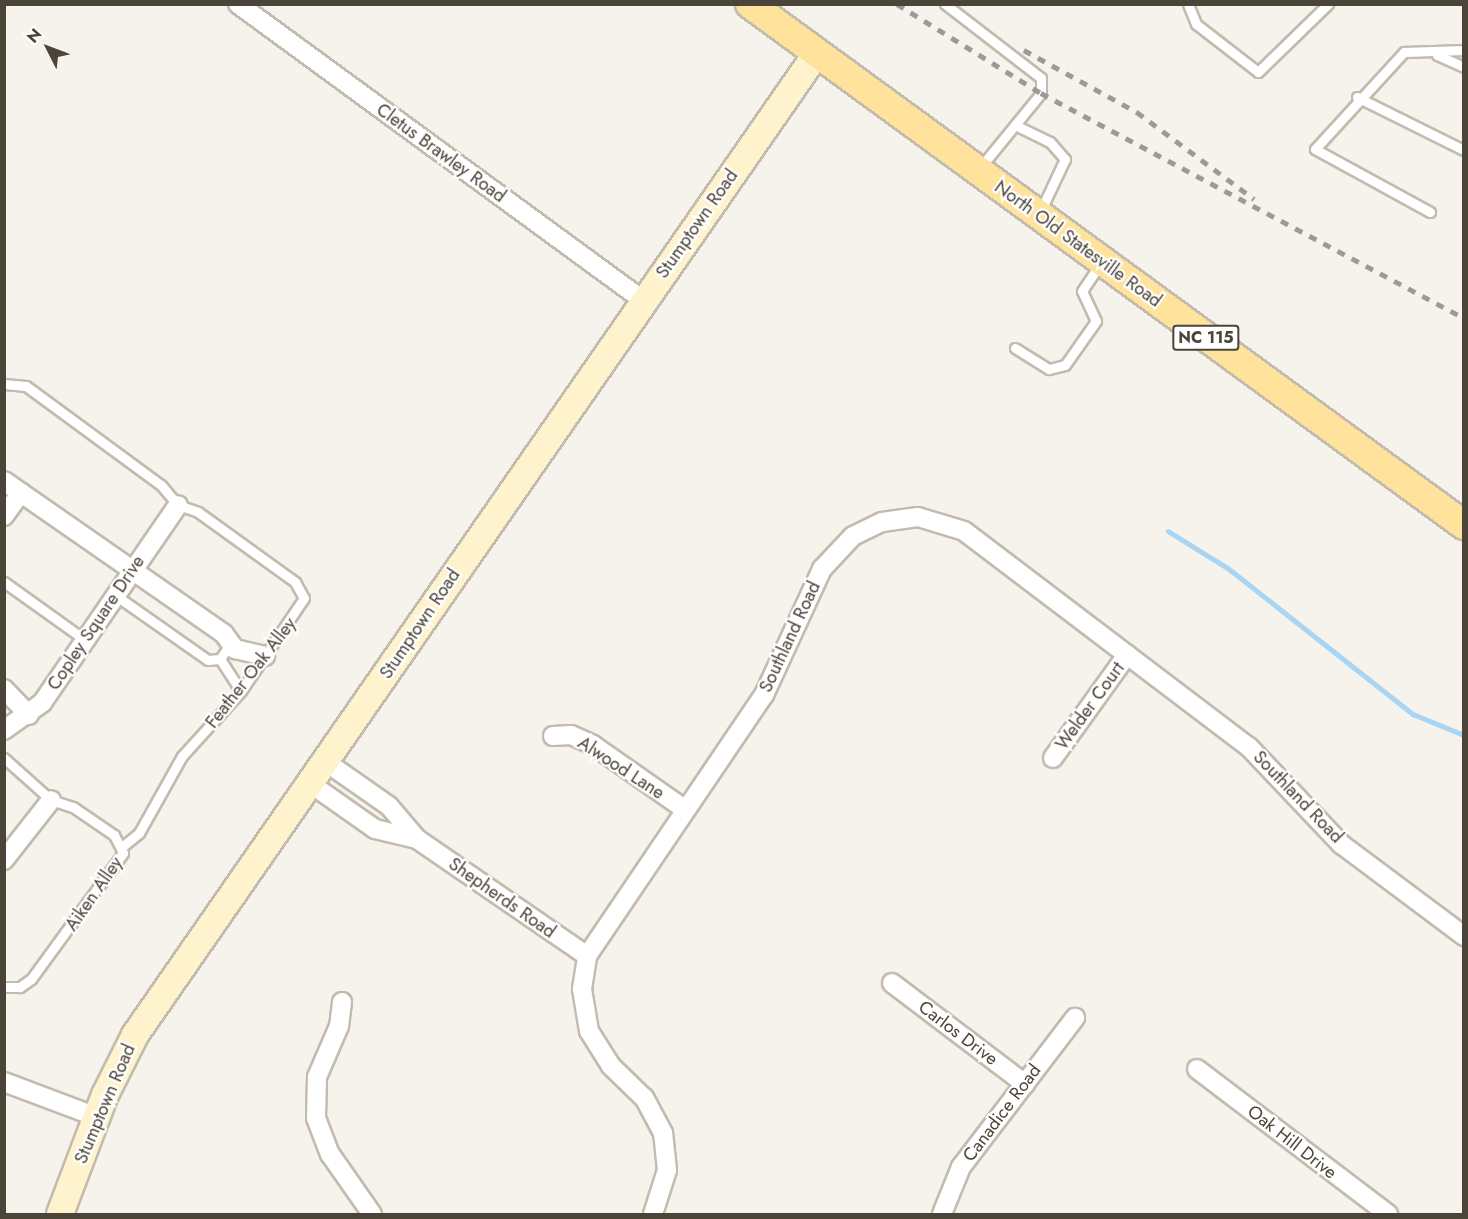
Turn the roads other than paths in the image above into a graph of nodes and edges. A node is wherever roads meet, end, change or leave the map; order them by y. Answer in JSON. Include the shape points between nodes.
{"nodes":[{"id":1,"x":238,"y":4,"type":"edge"},
{"id":2,"x":750,"y":4,"type":"edge"},
{"id":3,"x":945,"y":4,"type":"edge"},
{"id":4,"x":1188,"y":4,"type":"edge"},
{"id":5,"x":1328,"y":4,"type":"edge"},
{"id":6,"x":1464,"y":50,"type":"edge"},
{"id":7,"x":1432,"y":52,"type":"junction"},
{"id":8,"x":817,"y":53,"type":"junction"},
{"id":9,"x":1464,"y":67,"type":"edge"},
{"id":10,"x":1357,"y":97,"type":"junction"},
{"id":11,"x":1015,"y":125,"type":"junction"},
{"id":12,"x":1464,"y":150,"type":"edge"},
{"id":13,"x":977,"y":170,"type":"junction"},
{"id":14,"x":1430,"y":212,"type":"dead end"},
{"id":15,"x":1037,"y":214,"type":"junction"},
{"id":16,"x":1102,"y":261,"type":"junction"},
{"id":17,"x":644,"y":301,"type":"junction"},
{"id":18,"x":1015,"y":348,"type":"dead end"},
{"id":19,"x":4,"y":384,"type":"edge"},
{"id":20,"x":4,"y":481,"type":"edge"},
{"id":21,"x":21,"y":493,"type":"junction"},
{"id":22,"x":178,"y":505,"type":"junction"},
{"id":23,"x":4,"y":516,"type":"edge"},
{"id":24,"x":1464,"y":525,"type":"edge"},
{"id":25,"x":130,"y":571,"type":"junction"},
{"id":26,"x":4,"y":582,"type":"edge"},
{"id":27,"x":115,"y":596,"type":"junction"},
{"id":28,"x":85,"y":640,"type":"junction"},
{"id":29,"x":225,"y":652,"type":"junction"},
{"id":30,"x":1127,"y":655,"type":"junction"},
{"id":31,"x":265,"y":656,"type":"junction"},
{"id":32,"x":4,"y":689,"type":"edge"},
{"id":33,"x":241,"y":691,"type":"junction"},
{"id":34,"x":29,"y":715,"type":"junction"},
{"id":35,"x":4,"y":730,"type":"edge"},
{"id":36,"x":553,"y":736,"type":"dead end"},
{"id":37,"x":4,"y":758,"type":"edge"},
{"id":38,"x":1053,"y":758,"type":"dead end"},
{"id":39,"x":326,"y":762,"type":"junction"},
{"id":40,"x":311,"y":784,"type":"junction"},
{"id":41,"x":51,"y":800,"type":"junction"},
{"id":42,"x":686,"y":810,"type":"junction"},
{"id":43,"x":417,"y":839,"type":"junction"},
{"id":44,"x":123,"y":846,"type":"junction"},
{"id":45,"x":4,"y":860,"type":"edge"},
{"id":46,"x":1464,"y":936,"type":"edge"},
{"id":47,"x":588,"y":956,"type":"junction"},
{"id":48,"x":892,"y":983,"type":"dead end"},
{"id":49,"x":4,"y":987,"type":"edge"},
{"id":50,"x":342,"y":1002,"type":"dead end"},
{"id":51,"x":1075,"y":1018,"type":"dead end"},
{"id":52,"x":1197,"y":1069,"type":"dead end"},
{"id":53,"x":4,"y":1082,"type":"edge"},
{"id":54,"x":1024,"y":1084,"type":"junction"},
{"id":55,"x":97,"y":1117,"type":"junction"},
{"id":56,"x":60,"y":1215,"type":"edge"},
{"id":57,"x":372,"y":1215,"type":"edge"},
{"id":58,"x":653,"y":1215,"type":"edge"},
{"id":59,"x":942,"y":1215,"type":"edge"},
{"id":60,"x":1388,"y":1215,"type":"edge"}],
"edges":[{"from":1,"to":17,"type":"street","name":"Cletus Brawley Road"},
{"from":2,"to":8,"type":"main road","name":"North Old Statesville Road","number":"NC 115"},
{"from":3,"to":11,"type":"lane","via":[[1041,78],[1041,93]]},
{"from":4,"to":5,"type":"lane","via":[[1196,24],[1258,72]]},
{"from":6,"to":7,"type":"lane"},
{"from":7,"to":9,"type":"lane"},
{"from":7,"to":10,"type":"lane","via":[[1404,52]]},
{"from":8,"to":13,"type":"main road","name":"North Old Statesville Road","number":"NC 115"},
{"from":8,"to":17,"type":"street","name":"Stumptown Road"},
{"from":10,"to":12,"type":"lane"},
{"from":10,"to":14,"type":"lane","via":[[1315,149]]},
{"from":11,"to":13,"type":"lane"},
{"from":11,"to":15,"type":"lane","via":[[1050,142],[1065,159]]},
{"from":13,"to":15,"type":"main road","name":"North Old Statesville Road","number":"NC 115"},
{"from":15,"to":16,"type":"main road","name":"North Old Statesville Road","number":"NC 115"},
{"from":16,"to":18,"type":"lane","via":[[1082,291],[1096,321],[1065,364],[1049,369]]},
{"from":16,"to":24,"type":"main road","name":"North Old Statesville Road","number":"NC 115"},
{"from":17,"to":39,"type":"street","name":"Stumptown Road"},
{"from":19,"to":22,"type":"lane","name":"Feather Oak Alley","via":[[26,386],[161,485]]},
{"from":20,"to":21,"type":"street"},
{"from":21,"to":23,"type":"street"},
{"from":21,"to":25,"type":"street"},
{"from":22,"to":25,"type":"street","name":"Copley Square Drive"},
{"from":22,"to":31,"type":"lane","name":"Feather Oak Alley","via":[[198,512],[302,590],[302,608]]},
{"from":25,"to":27,"type":"street","name":"Copley Square Drive"},
{"from":25,"to":29,"type":"street","via":[[225,634]]},
{"from":26,"to":28,"type":"lane"},
{"from":27,"to":28,"type":"street","name":"Copley Square Drive"},
{"from":27,"to":29,"type":"lane","via":[[208,660]]},
{"from":28,"to":34,"type":"street","name":"Copley Square Drive"},
{"from":29,"to":31,"type":"street"},
{"from":29,"to":33,"type":"lane"},
{"from":30,"to":38,"type":"street","name":"Welder Court"},
{"from":30,"to":42,"type":"street","name":"Southland Road","via":[[964,531],[918,517],[882,522],[853,536],[822,569],[764,695]]},
{"from":30,"to":46,"type":"street","name":"Southland Road","via":[[1249,747],[1341,844]]},
{"from":31,"to":33,"type":"lane","name":"Feather Oak Alley"},
{"from":32,"to":34,"type":"street"},
{"from":33,"to":44,"type":"lane","name":"Feather Oak Alley","via":[[182,756],[139,833]]},
{"from":34,"to":35,"type":"street","name":"Copley Square Drive"},
{"from":36,"to":42,"type":"street","name":"Alwood Lane","via":[[570,735],[592,745]]},
{"from":37,"to":41,"type":"lane","name":"Aiken Alley"},
{"from":39,"to":40,"type":"street","name":"Stumptown Road"},
{"from":39,"to":43,"type":"street","name":"Shepherds Road","via":[[388,806]]},
{"from":40,"to":43,"type":"street","name":"Shepherds Road","via":[[375,829]]},
{"from":40,"to":55,"type":"street","name":"Stumptown Road","via":[[135,1035]]},
{"from":41,"to":44,"type":"lane","name":"Aiken Alley","via":[[73,807]]},
{"from":41,"to":45,"type":"street"},
{"from":42,"to":47,"type":"street","name":"Southland Road"},
{"from":43,"to":47,"type":"street","name":"Shepherds Road"},
{"from":44,"to":49,"type":"lane","name":"Aiken Alley","via":[[122,860],[31,979],[20,987]]},
{"from":47,"to":58,"type":"street","name":"Southland Road","via":[[582,989],[589,1032],[611,1066],[644,1098],[663,1133],[667,1170]]},
{"from":48,"to":54,"type":"street","name":"Carlos Drive"},
{"from":50,"to":57,"type":"street","via":[[339,1026],[317,1077],[316,1118],[330,1154]]},
{"from":51,"to":54,"type":"street","name":"Canadice Road"},
{"from":52,"to":60,"type":"street","name":"Oak Hill Drive"},
{"from":53,"to":55,"type":"street"},
{"from":54,"to":59,"type":"street","name":"Canadice Road","via":[[954,1179]]},
{"from":55,"to":56,"type":"street","name":"Stumptown Road"}]}
